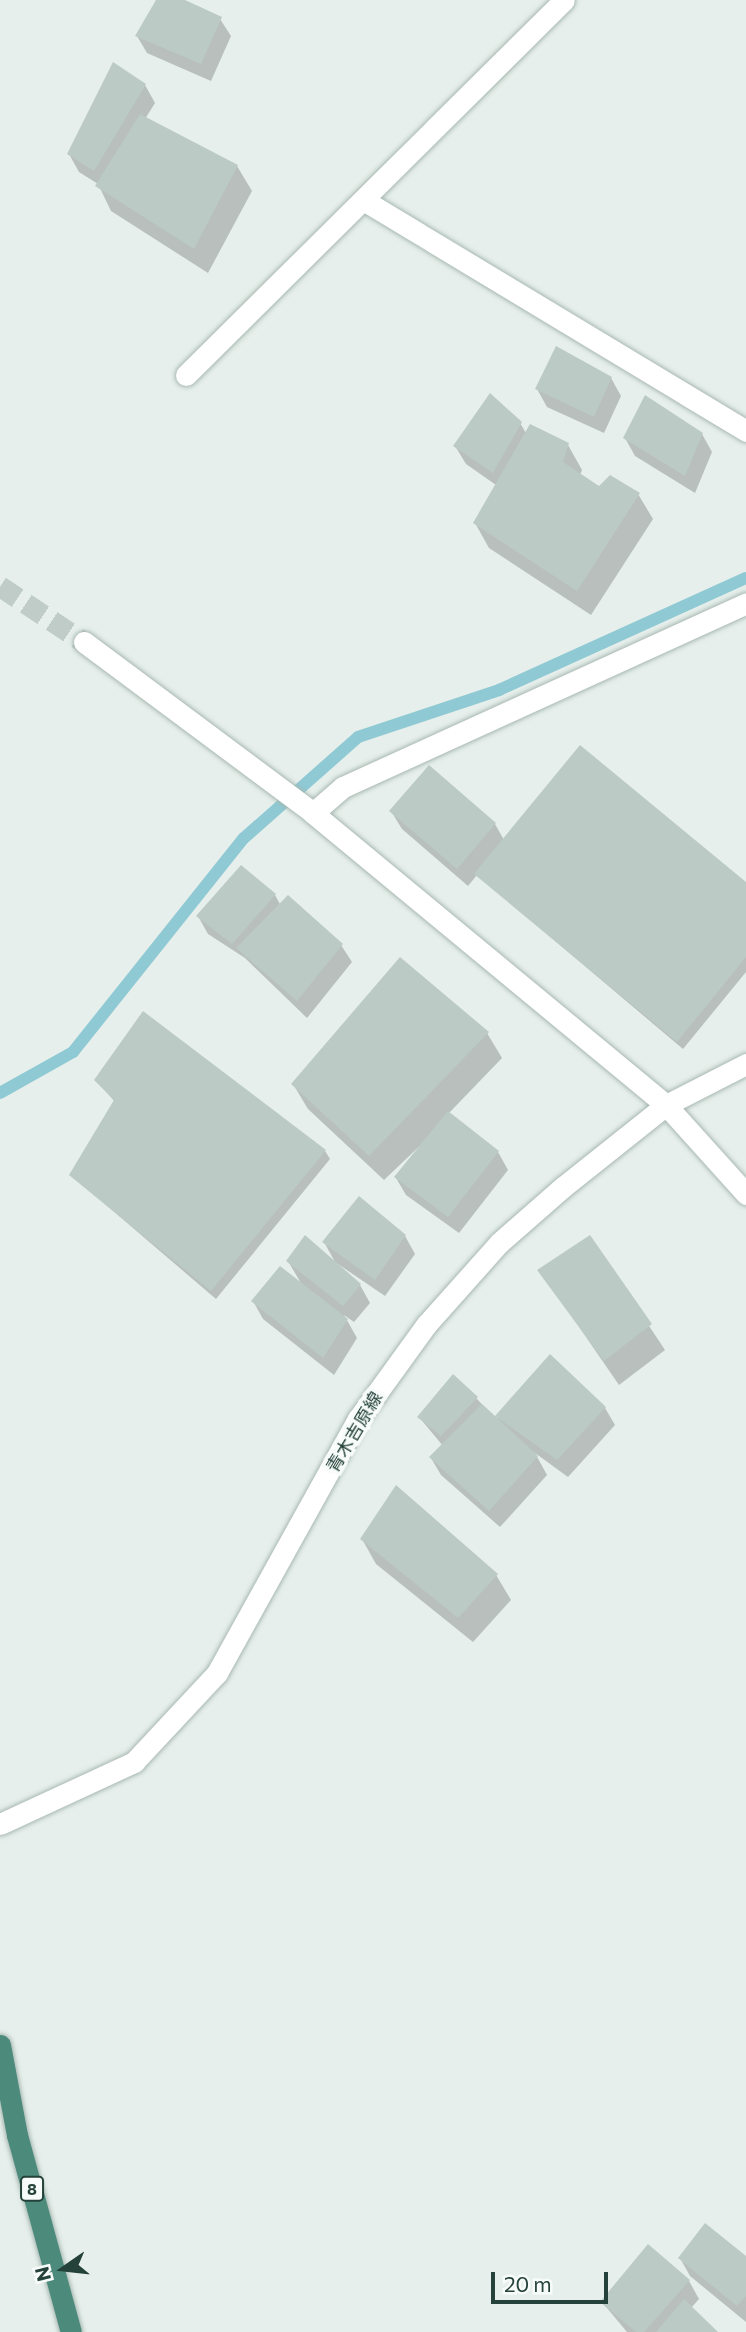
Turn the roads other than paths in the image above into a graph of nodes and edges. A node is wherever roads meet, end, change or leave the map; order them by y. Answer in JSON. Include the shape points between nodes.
{"nodes":[{"id":1,"x":564,"y":0,"type":"edge"},
{"id":2,"x":365,"y":201,"type":"junction"},
{"id":3,"x":186,"y":375,"type":"dead end"},
{"id":4,"x":746,"y":430,"type":"edge"},
{"id":5,"x":746,"y":603,"type":"edge"},
{"id":6,"x":84,"y":642,"type":"tunnel mouth"},
{"id":7,"x":313,"y":813,"type":"junction"},
{"id":8,"x":746,"y":1064,"type":"edge"},
{"id":9,"x":666,"y":1105,"type":"junction"},
{"id":10,"x":746,"y":1194,"type":"edge"},
{"id":11,"x":0,"y":1824,"type":"edge"},
{"id":12,"x":0,"y":2045,"type":"edge"},
{"id":13,"x":71,"y":2332,"type":"edge"}],
"edges":[{"from":1,"to":2,"type":"street"},
{"from":2,"to":3,"type":"street","via":[[299,259]]},
{"from":2,"to":4,"type":"street"},
{"from":5,"to":7,"type":"street","via":[[343,787]]},
{"from":6,"to":7,"type":"street"},
{"from":7,"to":9,"type":"street"},
{"from":8,"to":9,"type":"street","name":"青木吉原線"},
{"from":9,"to":10,"type":"street"},
{"from":9,"to":11,"type":"street","name":"青木吉原線","via":[[499,1243],[426,1325],[358,1419],[217,1673],[134,1762]]},
{"from":12,"to":13,"type":"highway","number":"8","via":[[16,2135]]}]}
